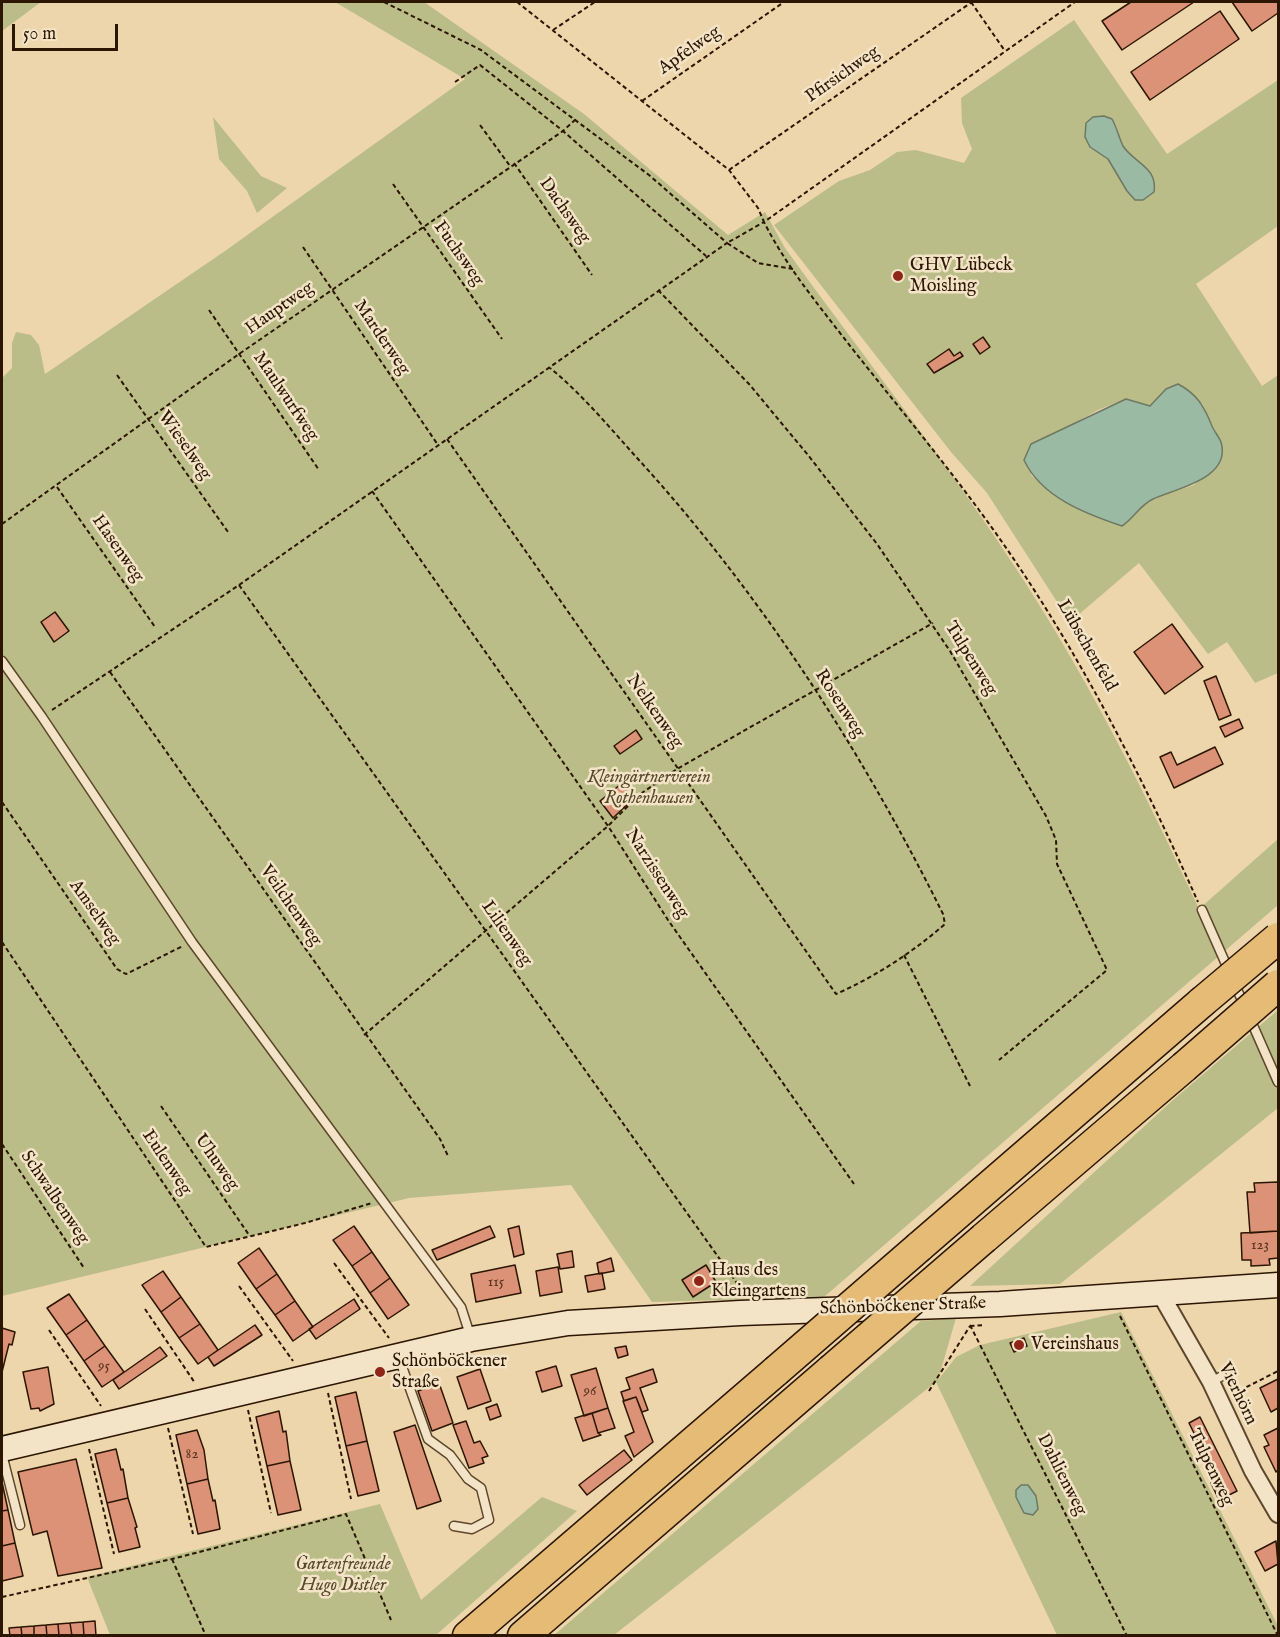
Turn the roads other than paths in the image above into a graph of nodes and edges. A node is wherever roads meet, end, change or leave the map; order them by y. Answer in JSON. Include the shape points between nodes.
{"nodes":[{"id":1,"x":2,"y":661,"type":"edge"},
{"id":2,"x":1202,"y":910,"type":"road end"},
{"id":3,"x":1278,"y":938,"type":"edge"},
{"id":4,"x":1278,"y":985,"type":"edge"},
{"id":5,"x":1278,"y":1082,"type":"edge"},
{"id":6,"x":1278,"y":1285,"type":"edge"},
{"id":7,"x":1160,"y":1293,"type":"junction"},
{"id":8,"x":471,"y":1339,"type":"junction"},
{"id":9,"x":394,"y":1347,"type":"junction"},
{"id":10,"x":2,"y":1452,"type":"edge"},
{"id":11,"x":1278,"y":1514,"type":"edge"},
{"id":12,"x":21,"y":1525,"type":"dead end"},
{"id":13,"x":454,"y":1526,"type":"dead end"},
{"id":14,"x":468,"y":1635,"type":"edge"},
{"id":15,"x":523,"y":1635,"type":"edge"}],
"edges":[{"from":1,"to":8,"type":"lane","via":[[192,942],[461,1307]]},
{"from":2,"to":5,"type":"lane"},
{"from":3,"to":14,"type":"highway","bridge":true},
{"from":4,"to":15,"type":"highway","bridge":true},
{"from":6,"to":7,"type":"main road","name":"Schönböckener Straße"},
{"from":7,"to":8,"type":"main road","name":"Schönböckener Straße","via":[[1000,1304],[740,1312],[579,1322]]},
{"from":7,"to":11,"type":"street","name":"Vierhörn","via":[[1216,1379],[1220,1401]]},
{"from":8,"to":9,"type":"main road","name":"Schönböckener Straße"},
{"from":9,"to":10,"type":"main road","name":"Schönböckener Straße"},
{"from":9,"to":13,"type":"lane","via":[[428,1439],[450,1455],[468,1479],[481,1488],[489,1520],[472,1529]]},
{"from":10,"to":12,"type":"lane"}]}
